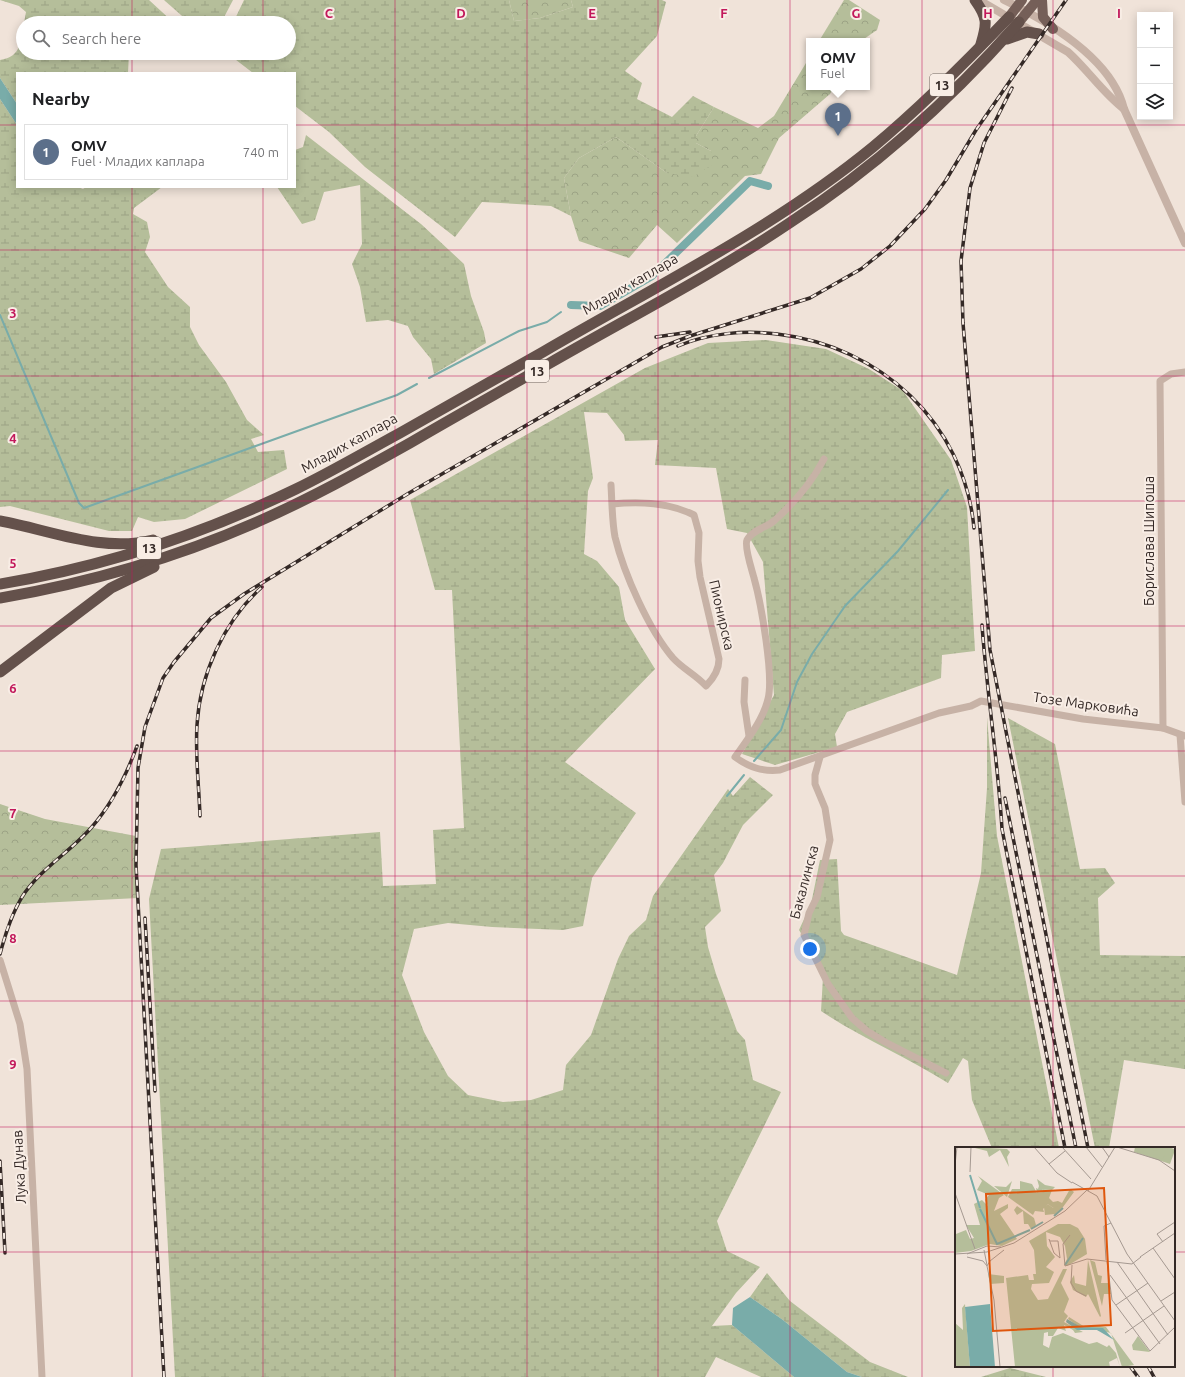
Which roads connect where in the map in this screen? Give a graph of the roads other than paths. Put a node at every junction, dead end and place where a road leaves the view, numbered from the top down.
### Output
1 (975, 0) edge
2 (979, 0) edge
3 (1004, 0) edge
4 (1037, 0) edge
5 (1042, 0) edge
6 (1020, 3) edge
7 (1028, 12) junction
8 (1009, 16) junction
9 (1019, 22) junction
10 (1053, 29) junction
11 (1039, 34) junction
12 (1002, 42) junction
13 (980, 47) junction
14 (1124, 109) junction
15 (1185, 243) edge
16 (1185, 372) edge
17 (824, 459) dead end
18 (610, 485) dead end
19 (612, 504) junction
20 (227, 520) junction
21 (0, 521) edge
22 (207, 543) junction
23 (0, 584) edge
24 (0, 598) edge
25 (11, 663) junction
26 (0, 667) edge
27 (0, 672) edge
28 (745, 680) dead end
29 (1163, 728) junction
30 (1182, 736) edge
31 (750, 737) junction
32 (820, 757) junction
33 (1185, 802) edge
34 (0, 960) edge
35 (946, 1073) dead end
36 (42, 1377) edge

1 - 13 highway
2 - 8 street
3 - 6 street
4 - 7 main road, 13
5 - 10 main road
6 - 7 street
6 - 8 main road, 13
7 - 9 main road, 13
7 - 10 street
8 - 9 street
8 - 13 highway, Младих каплара / 13
9 - 11 street
9 - 12 highway, 13
10 - 14 street
11 - 12 highway
11 - 14 street
12 - 22 highway, Младих каплара / 13
13 - 20 highway, Младих каплара / 13
14 - 15 street
16 - 29 street, Борислава Шипоша
17 - 31 street
18 - 19 street, Пионирска
19 - 19 street, Пионирска
20 - 21 highway
20 - 23 highway, 13
22 - 24 highway, 13
22 - 25 highway
25 - 26 highway
25 - 27 highway
28 - 31 street
29 - 30 street, Тозе Марковића
29 - 32 street, Тозе Марковића
30 - 33 street
31 - 32 street
32 - 35 street, Бакалинска
34 - 36 street, Лука Дунав

